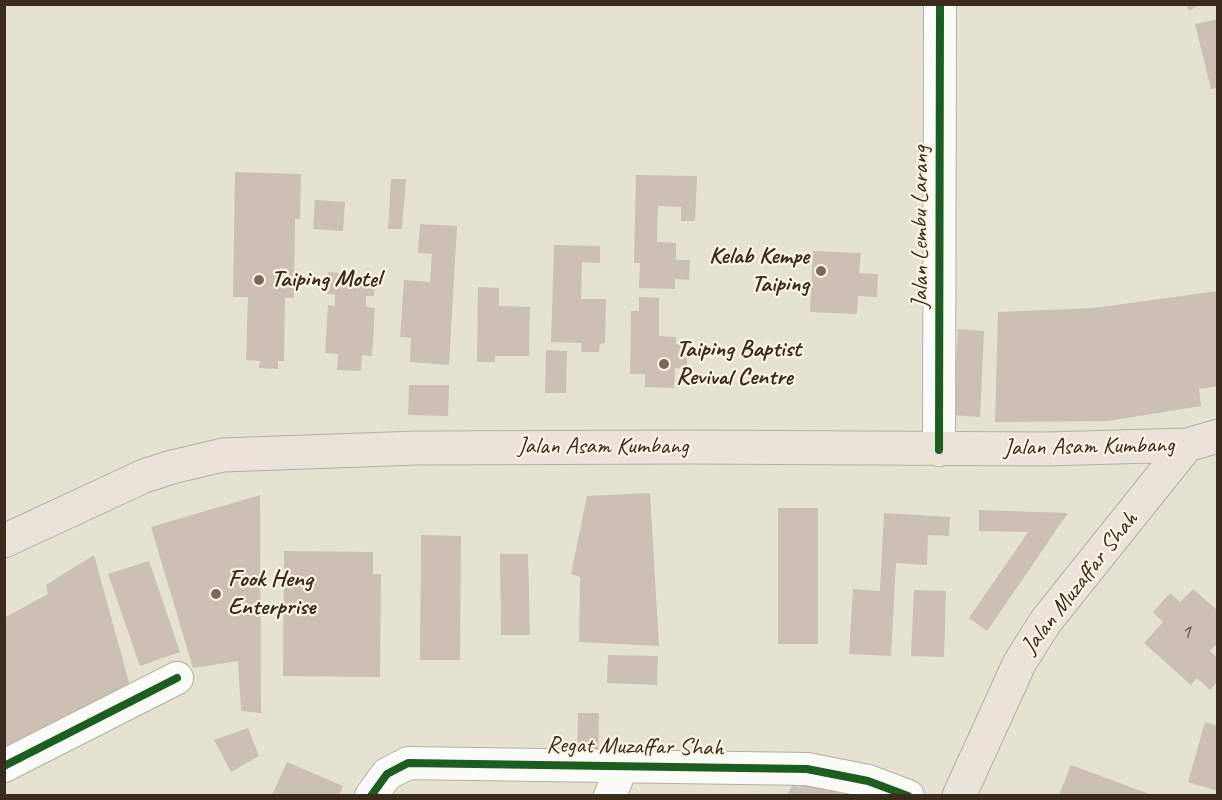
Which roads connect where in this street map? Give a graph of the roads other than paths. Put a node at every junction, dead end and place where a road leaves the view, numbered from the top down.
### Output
1 (940, 4) edge
2 (1202, 441) edge
3 (939, 450) junction
4 (4, 541) edge
5 (177, 678) dead end
6 (4, 766) edge
7 (622, 766) junction
8 (371, 795) edge
9 (610, 795) edge
10 (908, 795) edge
11 (959, 795) edge

1 - 3 street, Jalan Lembu Larang
2 - 3 main road, Jalan Asam Kumbang
2 - 11 main road, Jalan Muzaffar Shah
3 - 4 main road, Jalan Asam Kumbang
5 - 6 street
7 - 8 street, Regat Muzaffar Shah
7 - 9 street
7 - 10 street, Regat Muzaffar Shah

